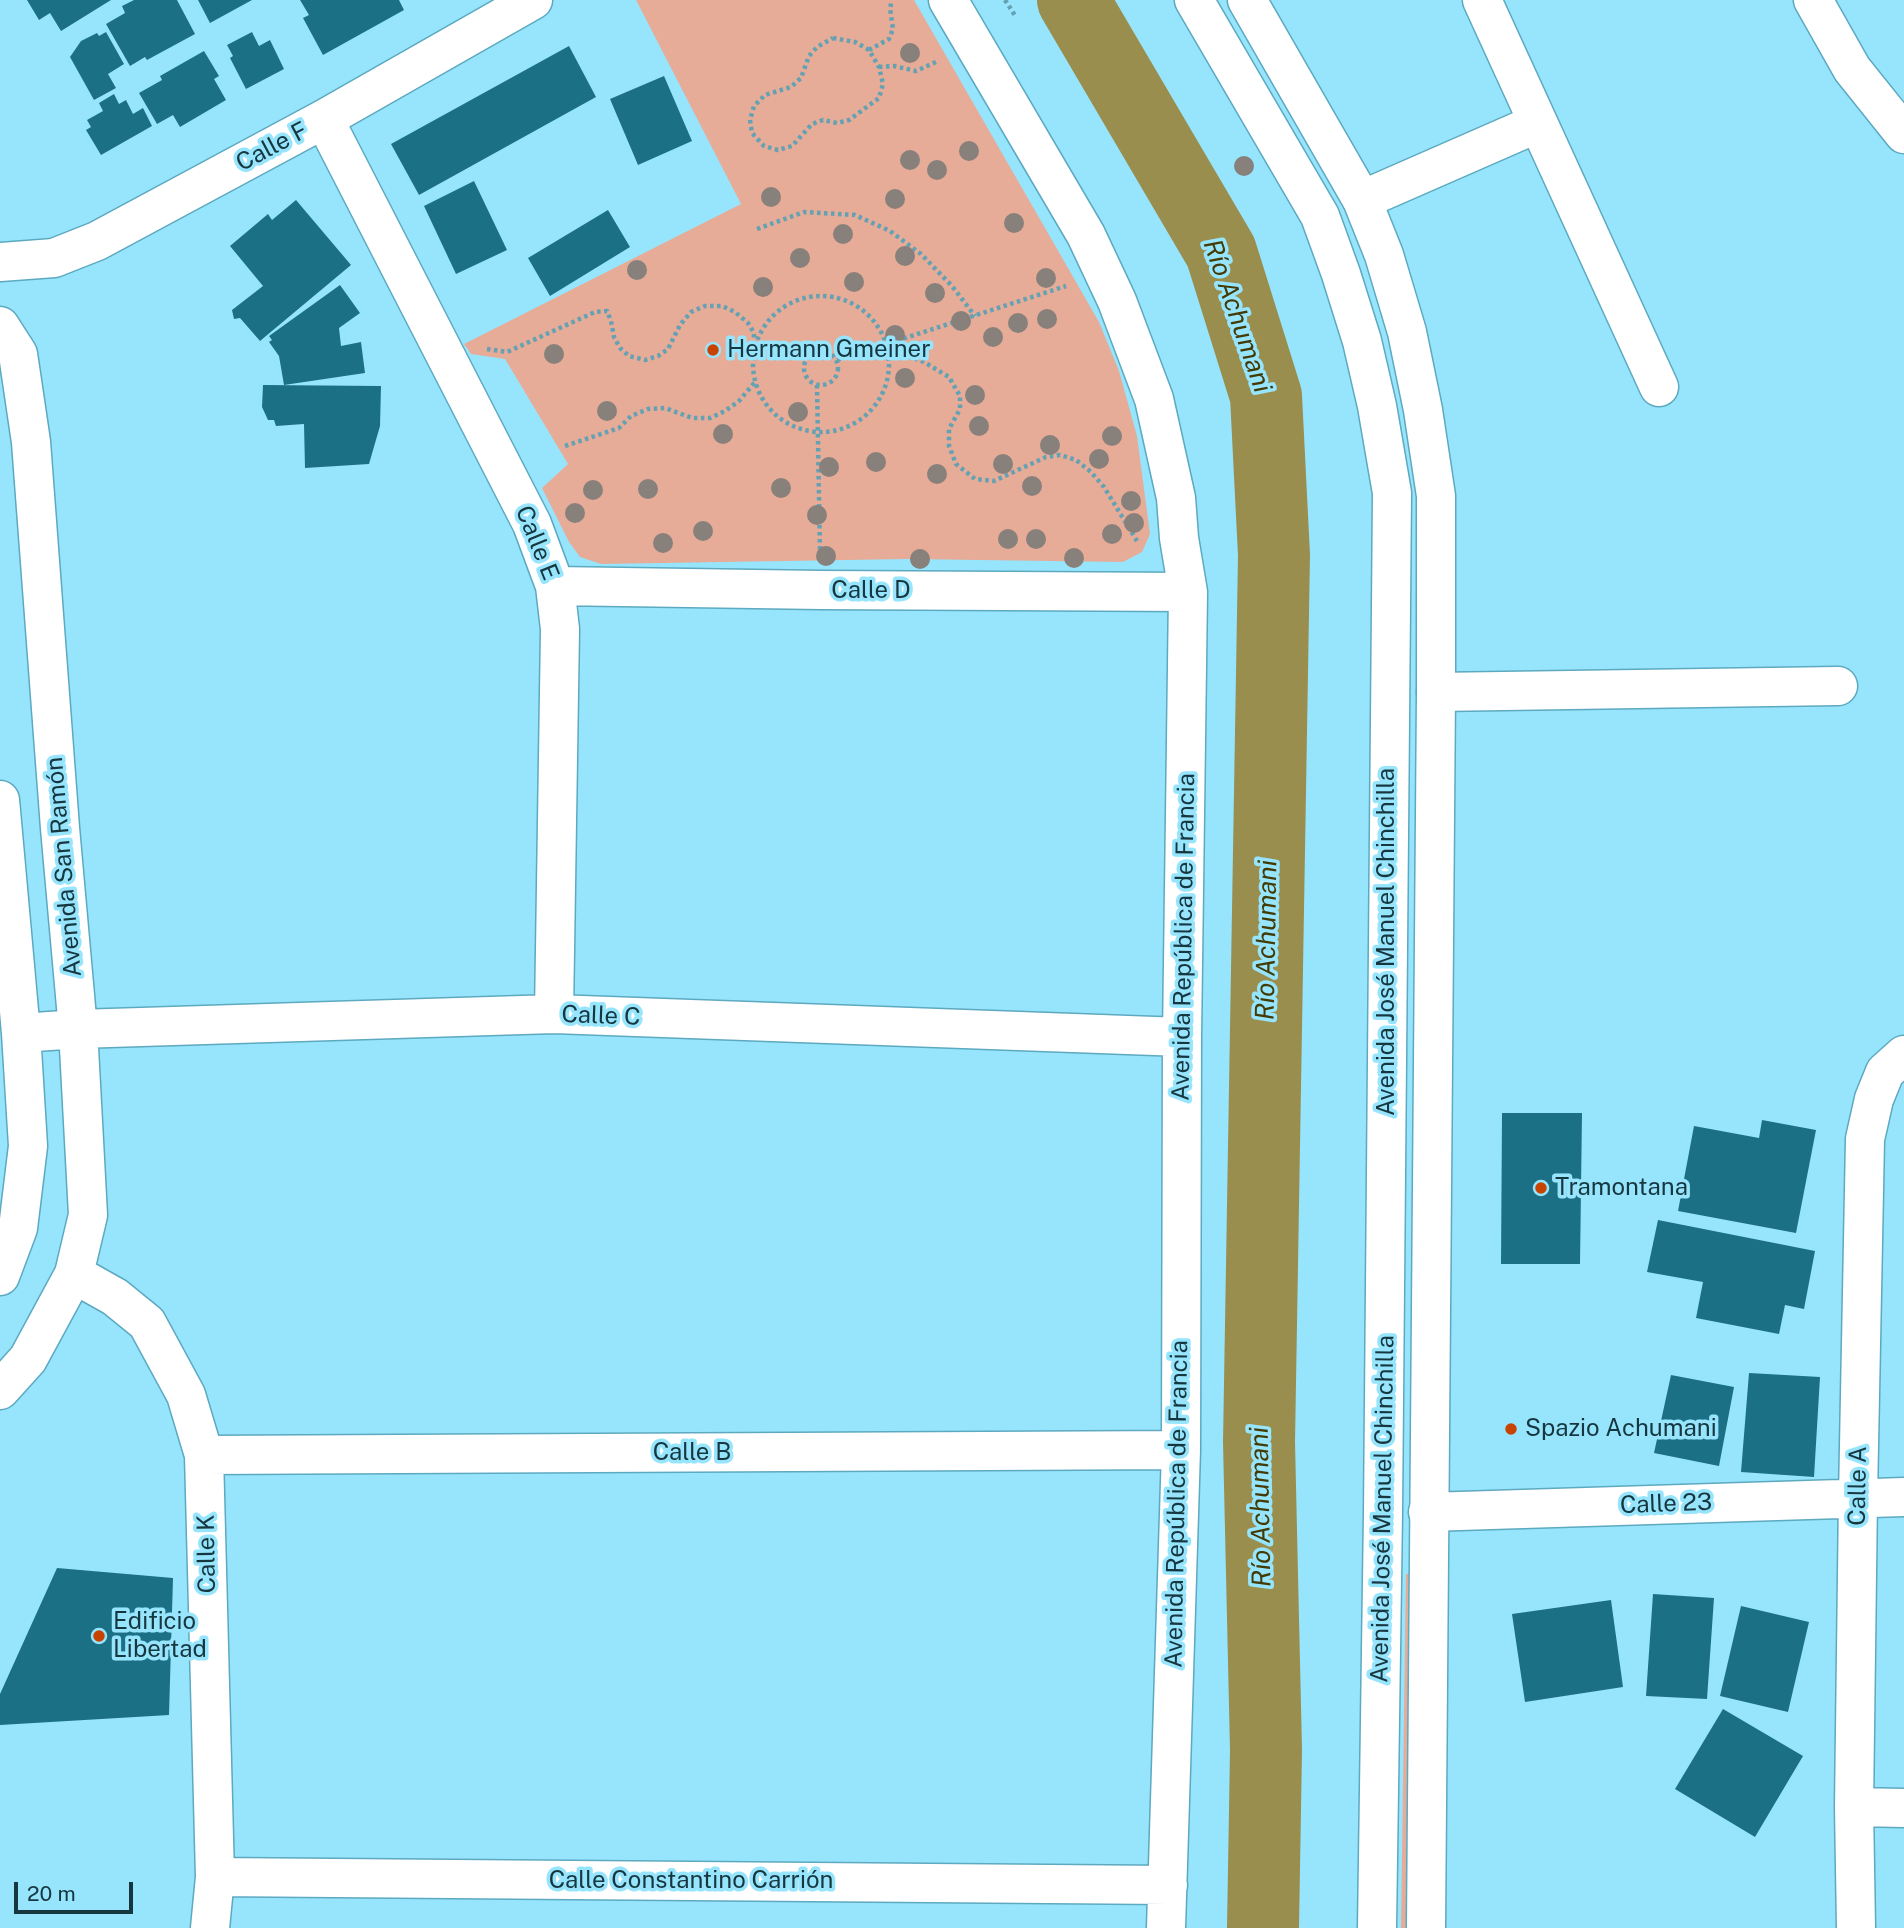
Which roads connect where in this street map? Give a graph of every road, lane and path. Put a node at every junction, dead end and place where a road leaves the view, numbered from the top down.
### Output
1 (533, 0) edge
2 (892, 0) edge
3 (948, 0) edge
4 (1005, 0) edge
5 (1194, 0) edge
6 (1247, 0) edge
7 (1482, 0) edge
8 (1813, 0) edge
9 (1016, 17) dead end
10 (869, 50) junction
11 (940, 60) dead end
12 (879, 67) junction
13 (324, 119) junction
14 (1538, 123) junction
15 (1904, 134) edge
16 (1362, 200) junction
17 (1320, 216) junction
18 (757, 229) dead end
19 (0, 262) edge
20 (1068, 285) dead end
21 (975, 316) junction
22 (0, 326) edge
23 (888, 347) junction
24 (483, 348) dead end
25 (754, 350) junction
26 (837, 360) junction
27 (755, 382) junction
28 (817, 385) junction
29 (1659, 387) dead end
30 (818, 433) junction
31 (565, 446) dead end
32 (1137, 541) dead end
33 (820, 554) dead end
34 (555, 586) junction
35 (1188, 592) junction
36 (1838, 686) dead end
37 (1436, 692) junction
38 (1389, 693) junction
39 (1, 821) edge
40 (60, 828) junction
41 (554, 1014) junction
42 (78, 1029) junction
43 (21, 1033) junction
44 (1182, 1037) junction
45 (1904, 1055) edge
46 (75, 1274) junction
47 (0, 1276) edge
48 (0, 1390) edge
49 (1181, 1450) junction
50 (204, 1455) junction
51 (1858, 1497) junction
52 (1904, 1497) edge
53 (1428, 1512) junction
54 (1383, 1513) junction
55 (1854, 1807) junction
56 (1904, 1808) edge
57 (215, 1877) junction
58 (1168, 1885) junction
59 (210, 1928) edge
60 (1166, 1928) edge
61 (1377, 1928) edge
62 (1426, 1928) edge
63 (1856, 1928) edge

1 - 13 street, Calle F
2 - 10 path
3 - 35 street, Avenida República de Francia
4 - 9 path
5 - 17 street, Avenida José Manuel Chinchilla
6 - 16 street, Avenida José Manuel Chinchilla
7 - 14 street
8 - 15 street
10 - 12 path
10 - 12 path
11 - 12 path
13 - 19 street, Calle F
13 - 34 street, Calle E
14 - 16 street
14 - 29 street
16 - 17 street
16 - 37 street, Avenida José Manuel Chinchilla
17 - 38 street, Avenida José Manuel Chinchilla
18 - 21 path
20 - 21 path
21 - 23 path
22 - 40 street, Avenida San Ramón
23 - 25 path
23 - 26 path
23 - 30 path
23 - 32 path
24 - 25 path
25 - 27 path
26 - 28 path
26 - 28 path
27 - 30 path
27 - 31 path
28 - 30 path
30 - 33 path
34 - 35 street, Calle D
34 - 41 street, Calle E
35 - 44 street, Avenida República de Francia
36 - 37 street
37 - 38 street
37 - 53 street, Avenida José Manuel Chinchilla
38 - 54 street, Avenida José Manuel Chinchilla
39 - 40 street
39 - 43 street
40 - 42 street, Avenida San Ramón
41 - 42 street, Calle C
41 - 44 street, Calle C
42 - 43 street, Calle C
42 - 46 street, Avenida San Ramón
43 - 47 street
44 - 49 street, Avenida República de Francia
45 - 51 street, Calle A
46 - 48 street, Avenida San Ramón
46 - 50 street, Calle K
49 - 50 street, Calle B
49 - 58 street, Avenida República de Francia
50 - 57 street, Calle K
51 - 52 street, Calle 23
51 - 53 street, Calle 23
51 - 55 street, Calle A
53 - 54 street, Calle 23
53 - 62 street, Avenida José Manuel Chinchilla
54 - 61 street, Avenida José Manuel Chinchilla
55 - 56 street
55 - 63 street, Calle A
57 - 58 street, Calle Constantino Carrión
57 - 59 street, Calle K
58 - 60 street, Avenida República de Francia

